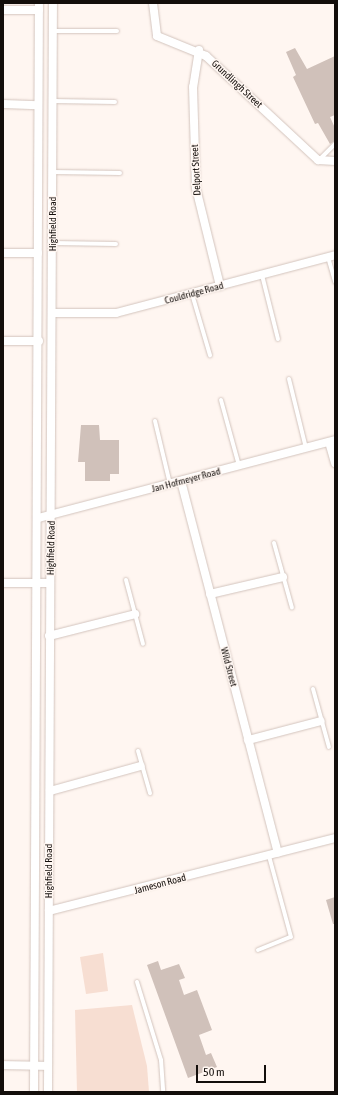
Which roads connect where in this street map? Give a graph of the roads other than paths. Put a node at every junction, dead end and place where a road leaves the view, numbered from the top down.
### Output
1 (53, 3) edge
2 (153, 3) edge
3 (39, 7) edge
4 (3, 10) edge
5 (52, 31) junction
6 (117, 31) dead end
7 (199, 50) junction
8 (52, 102) junction
9 (115, 102) dead end
10 (3, 104) edge
11 (38, 105) junction
12 (335, 144) edge
13 (318, 160) junction
14 (335, 161) edge
15 (53, 172) junction
16 (120, 173) dead end
17 (53, 243) junction
18 (116, 244) dead end
19 (3, 253) edge
20 (38, 253) junction
21 (332, 256) edge
22 (262, 275) junction
23 (335, 282) edge
24 (220, 286) junction
25 (192, 294) junction
26 (52, 313) junction
27 (278, 339) dead end
28 (3, 341) edge
29 (38, 341) junction
30 (210, 355) dead end
31 (288, 379) dead end
32 (221, 400) dead end
33 (155, 421) dead end
34 (332, 441) edge
35 (306, 448) junction
36 (335, 463) edge
37 (239, 466) junction
38 (182, 481) junction
39 (170, 484) junction
40 (52, 515) junction
41 (38, 518) junction
42 (274, 543) dead end
43 (283, 577) junction
44 (126, 580) dead end
45 (3, 583) edge
46 (38, 583) junction
47 (50, 583) junction
48 (210, 594) junction
49 (292, 608) dead end
50 (135, 614) junction
51 (49, 636) junction
52 (143, 644) dead end
53 (313, 689) dead end
54 (321, 720) junction
55 (248, 740) junction
56 (329, 747) dead end
57 (138, 750) dead end
58 (141, 766) junction
59 (50, 791) junction
60 (150, 793) dead end
61 (335, 838) edge
62 (274, 854) junction
63 (49, 911) junction
64 (258, 950) dead end
65 (137, 982) dead end
66 (3, 1065) edge
67 (34, 1066) junction
68 (48, 1066) junction
69 (34, 1092) edge
70 (48, 1092) edge
71 (163, 1092) edge

1 - 5 street, Highfield Road
2 - 7 street, Grundlingh Street
3 - 4 street
3 - 11 street, Highfield Road
5 - 6 lane
5 - 8 street, Highfield Road
7 - 13 street, Grundlingh Street
7 - 24 street, Delport Street
8 - 9 lane
8 - 15 street, Highfield Road
10 - 11 street
11 - 20 street, Highfield Road
12 - 13 lane
13 - 14 street
15 - 16 lane
15 - 17 street, Highfield Road
17 - 18 lane
17 - 26 street, Highfield Road
19 - 20 street
20 - 29 street, Highfield Road
21 - 22 street, Couldridge Road
21 - 23 lane
22 - 24 street, Couldridge Road
22 - 27 lane
24 - 25 street, Couldridge Road
25 - 26 street, Couldridge Road
25 - 30 lane
26 - 40 street, Highfield Road
28 - 29 street
29 - 41 street, Highfield Road
31 - 35 lane
32 - 37 lane
33 - 39 lane
34 - 35 street, Jan Hofmeyer Road
34 - 36 street
35 - 37 street, Jan Hofmeyer Road
37 - 38 street, Jan Hofmeyer Road
38 - 39 street, Jan Hofmeyer Road
38 - 48 street, Wild Street
39 - 40 street, Jan Hofmeyer Road
40 - 41 street, Jan Hofmeyer Road
40 - 47 street, Highfield Road
41 - 46 street, Highfield Road
42 - 43 lane
43 - 48 street
43 - 49 lane
44 - 50 lane
45 - 46 street
46 - 47 street
46 - 67 street, Highfield Road
47 - 51 street, Highfield Road
48 - 55 street, Wild Street
50 - 51 street
50 - 52 lane
51 - 59 street, Highfield Road
53 - 54 lane
54 - 55 street
54 - 56 lane
55 - 62 street, Wild Street
57 - 58 lane
58 - 59 street
58 - 60 lane
59 - 63 street, Highfield Road
61 - 62 street, Jameson Road
62 - 63 street, Jameson Road
62 - 64 lane
63 - 68 street, Highfield Road
65 - 71 lane
66 - 67 street
67 - 68 street
67 - 69 street, Highfield Road
68 - 70 street, Highfield Road

